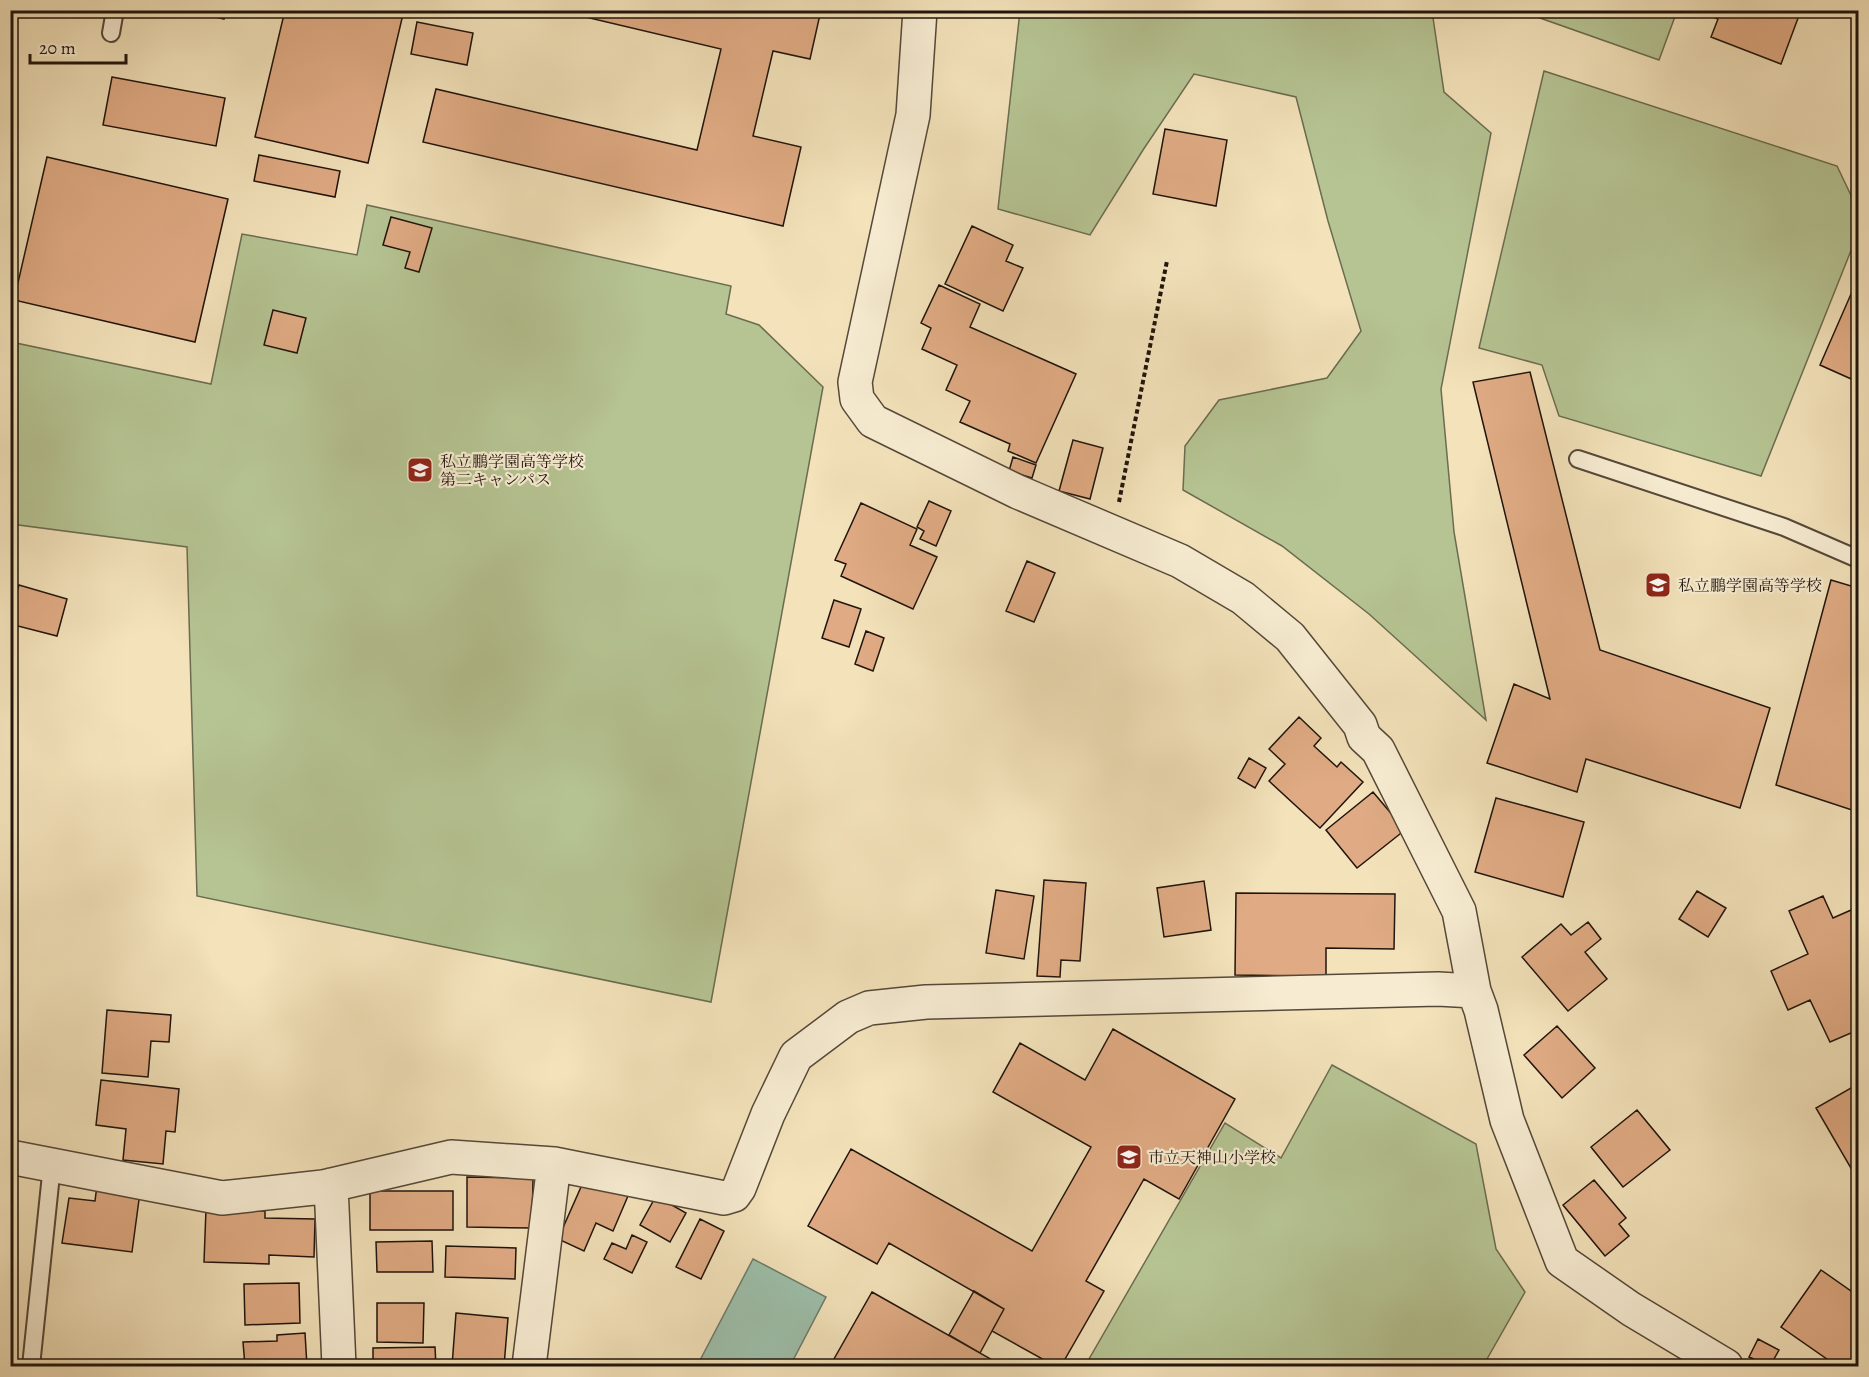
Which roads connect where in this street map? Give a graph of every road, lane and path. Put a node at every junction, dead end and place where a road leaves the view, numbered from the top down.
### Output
1 (115, 10) edge
2 (920, 10) edge
3 (111, 33) dead end
4 (1167, 261) dead end
5 (1578, 459) dead end
6 (1113, 532) junction
7 (1858, 558) edge
8 (1474, 990) junction
9 (10, 1157) edge
10 (554, 1164) junction
11 (52, 1165) junction
12 (331, 1185) junction
13 (31, 1366) edge
14 (339, 1366) edge
15 (530, 1366) edge
16 (1726, 1366) edge

1 - 3 lane
2 - 6 street
4 - 6 path
5 - 7 lane
6 - 8 street
8 - 10 street
8 - 16 street
9 - 11 street
10 - 12 street
10 - 15 street
11 - 12 street
11 - 13 lane
12 - 14 street

